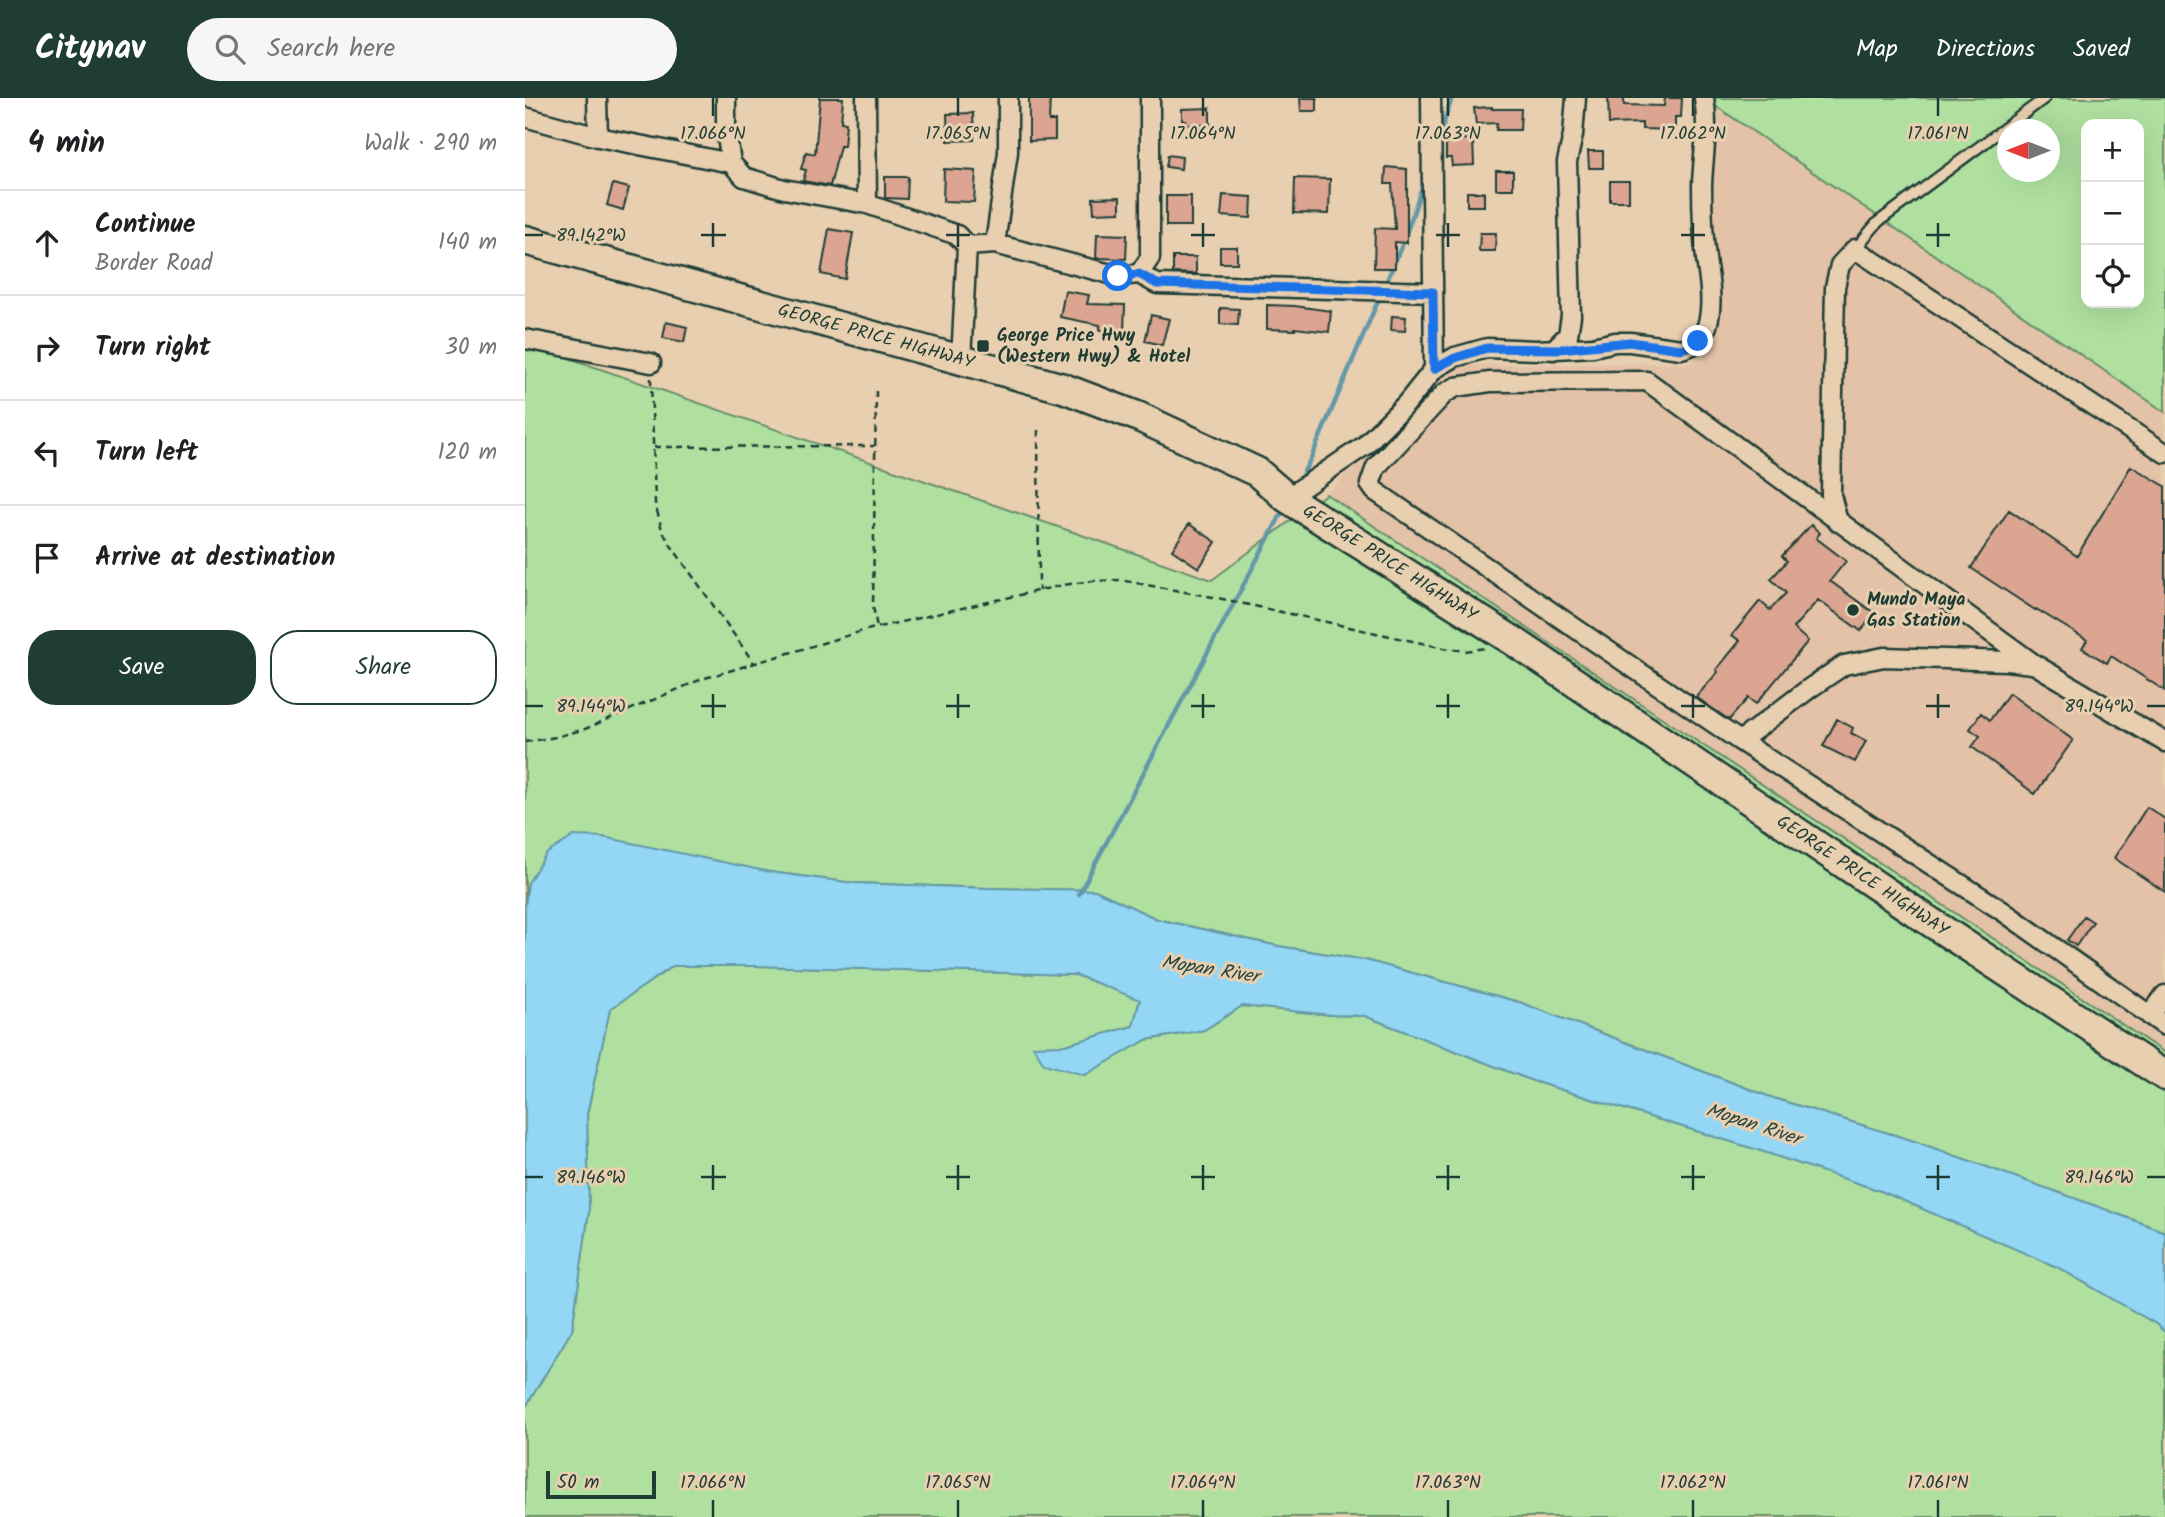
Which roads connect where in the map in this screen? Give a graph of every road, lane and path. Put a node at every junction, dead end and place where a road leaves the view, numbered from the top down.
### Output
1 (597, 98) edge
2 (726, 98) edge
3 (866, 98) edge
4 (1008, 98) edge
5 (1150, 98) edge
6 (1431, 98) edge
7 (1576, 98) edge
8 (1704, 98) edge
9 (2045, 98) edge
10 (525, 117) edge
11 (598, 137) junction
12 (731, 163) junction
13 (867, 204) junction
14 (525, 240) edge
15 (995, 244) junction
16 (967, 246) junction
17 (1855, 249) junction
18 (1139, 274) junction
19 (1433, 292) junction
20 (525, 338) edge
21 (1553, 350) junction
22 (961, 360) junction
23 (651, 363) joint
24 (1434, 369) junction
25 (876, 391) dead end
26 (1038, 430) dead end
27 (875, 446) junction
28 (653, 447) junction
29 (2165, 453) edge
30 (1287, 498) junction
31 (1839, 522) junction
32 (1039, 591) junction
33 (877, 628) junction
34 (1515, 642) junction
35 (754, 663) junction
36 (2034, 664) junction
37 (1740, 741) junction
38 (525, 742) edge
39 (2165, 742) edge
40 (2165, 995) edge
41 (2158, 1021) edge
42 (2165, 1076) edge

1 - 11 street
2 - 12 street
3 - 13 street
4 - 15 street
5 - 18 street
6 - 19 street
7 - 21 street
8 - 21 street
9 - 17 lane
10 - 11 street
11 - 12 street
12 - 13 street
13 - 16 street
14 - 22 highway, GEORGE PRICE HIGHWAY
15 - 16 street
15 - 18 street
16 - 22 street
17 - 29 street
17 - 31 street
18 - 19 street
19 - 24 street
20 - 23 street
21 - 24 street
22 - 30 highway, GEORGE PRICE HIGHWAY
23 - 28 path
24 - 30 street
25 - 27 path
26 - 32 path
27 - 28 path
27 - 33 path
28 - 35 path
30 - 34 highway, GEORGE PRICE HIGHWAY
31 - 36 street
31 - 37 street
32 - 33 path
32 - 34 path
33 - 35 path
34 - 42 highway, GEORGE PRICE HIGHWAY
35 - 38 path
36 - 37 street
36 - 39 street
37 - 41 street
40 - 41 street

